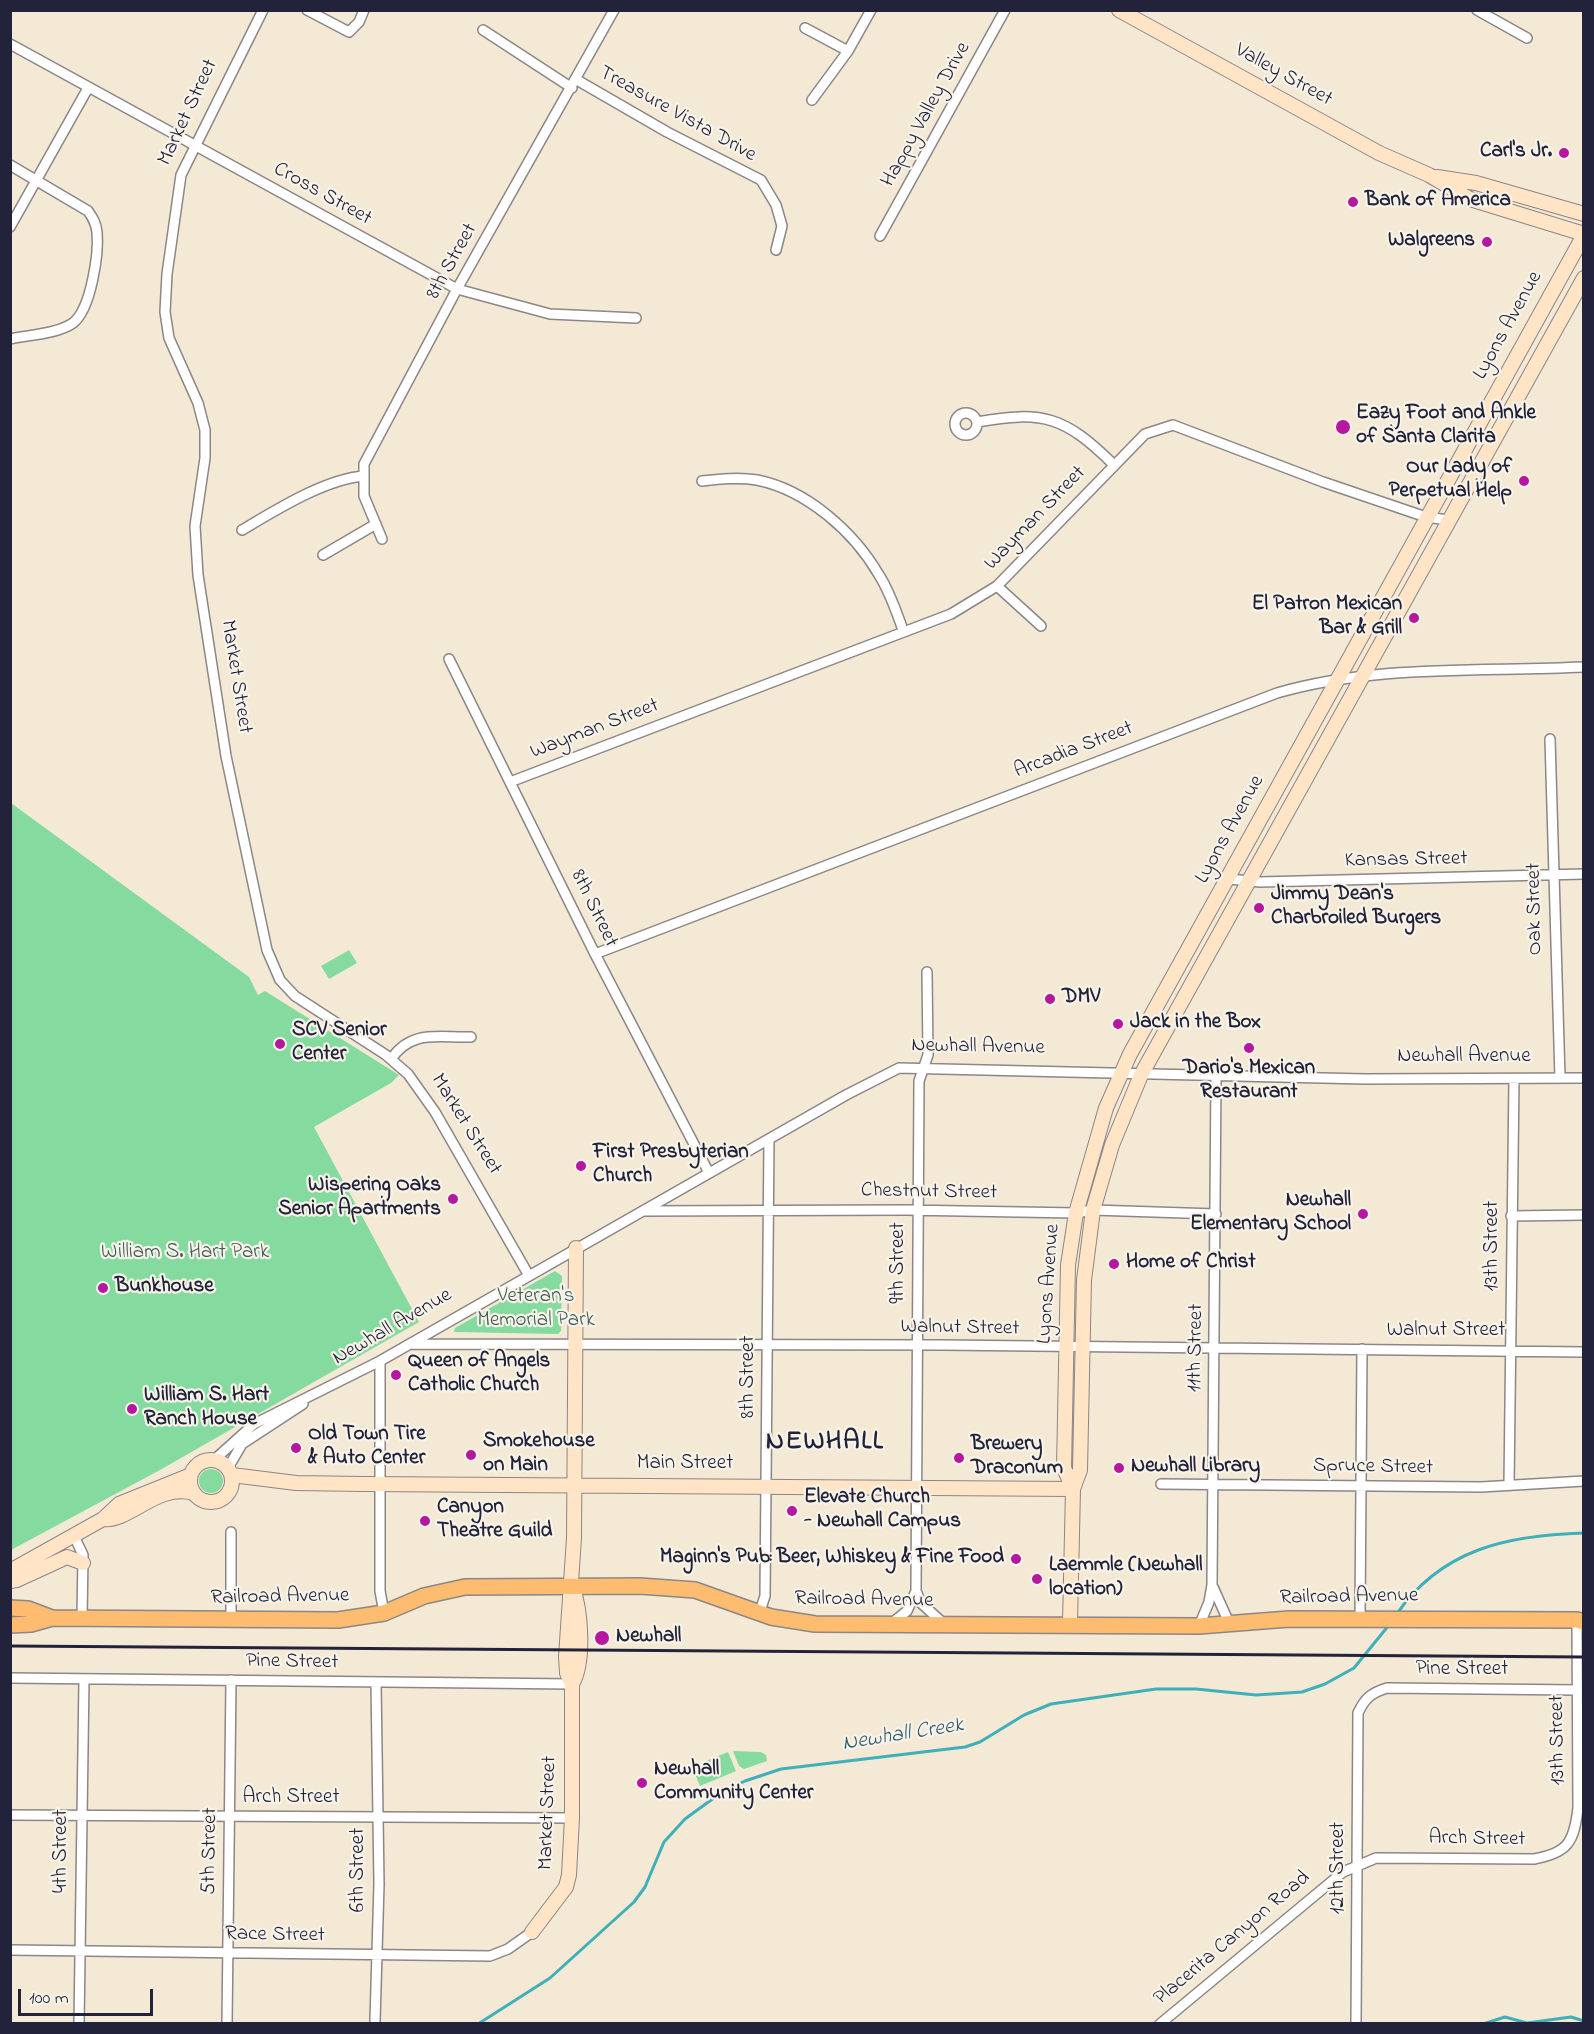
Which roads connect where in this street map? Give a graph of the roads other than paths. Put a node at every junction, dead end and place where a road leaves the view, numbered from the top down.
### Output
1 (262, 10) edge
2 (307, 10) edge
3 (364, 10) edge
4 (614, 10) edge
5 (872, 10) edge
6 (1005, 10) edge
7 (1119, 10) edge
8 (1477, 10) edge
9 (806, 28) dead end
10 (483, 30) dead end
11 (1527, 38) dead end
12 (10, 44) edge
13 (848, 51) junction
14 (574, 84) junction
15 (88, 88) junction
16 (812, 100) dead end
17 (195, 145) junction
18 (10, 165) edge
19 (1430, 175) junction
20 (37, 179) junction
21 (1584, 214) edge
22 (10, 227) edge
23 (1584, 234) edge
24 (880, 236) dead end
25 (776, 250) dead end
26 (1584, 278) edge
27 (457, 289) junction
28 (636, 318) dead end
29 (10, 339) edge
30 (977, 422) dead end
31 (1113, 464) junction
32 (364, 476) junction
33 (702, 481) dead end
34 (1426, 517) junction
35 (1448, 520) junction
36 (376, 524) junction
37 (242, 530) dead end
38 (382, 539) dead end
39 (323, 555) dead end
40 (997, 586) junction
41 (1041, 626) dead end
42 (903, 630) junction
43 (449, 659) dead end
44 (1584, 668) edge
45 (1365, 674) junction
46 (1338, 678) junction
47 (1550, 739) dead end
48 (510, 782) junction
49 (1584, 874) edge
50 (1554, 875) junction
51 (1229, 879) junction
52 (1249, 881) junction
53 (595, 954) junction
54 (927, 972) dead end
55 (471, 1037) dead end
56 (391, 1059) junction
57 (924, 1068) junction
58 (1122, 1073) junction
59 (1141, 1075) junction
60 (1216, 1076) junction
61 (1560, 1078) junction
62 (1584, 1078) edge
63 (1514, 1079) junction
64 (769, 1139) junction
65 (709, 1173) junction
66 (770, 1210) junction
67 (1093, 1210) junction
68 (642, 1211) junction
69 (918, 1211) junction
70 (1076, 1213) junction
71 (1216, 1214) junction
72 (1584, 1215) edge
73 (1511, 1216) junction
74 (576, 1248) junction
75 (528, 1274) junction
76 (575, 1343) junction
77 (408, 1344) junction
78 (918, 1346) junction
79 (768, 1347) junction
80 (1066, 1348) junction
81 (1082, 1348) junction
82 (1215, 1349) junction
83 (1362, 1349) junction
84 (1511, 1350) junction
85 (1584, 1352) edge
86 (380, 1361) junction
87 (314, 1395) junction
88 (214, 1460) junction
89 (230, 1472) junction
90 (191, 1475) junction
91 (1584, 1481) edge
92 (296, 1483) junction
93 (379, 1484) junction
94 (1161, 1484) dead end
95 (1212, 1484) junction
96 (574, 1485) junction
97 (1509, 1485) junction
98 (768, 1486) junction
99 (1361, 1486) junction
100 (916, 1487) junction
101 (1073, 1489) junction
102 (194, 1493) junction
103 (228, 1493) junction
104 (104, 1520) junction
105 (231, 1532) dead end
106 (74, 1536) junction
107 (82, 1563) junction
108 (10, 1571) edge
109 (10, 1581) edge
110 (1212, 1585) junction
111 (572, 1586) junction
112 (916, 1591) junction
113 (10, 1608) edge
114 (384, 1613) junction
115 (759, 1614) junction
116 (1368, 1617) junction
117 (52, 1618) junction
118 (82, 1619) junction
119 (1581, 1619) edge
120 (231, 1620) junction
121 (892, 1623) junction
122 (943, 1623) junction
123 (1070, 1623) junction
124 (10, 1625) edge
125 (1230, 1625) junction
126 (1199, 1626) junction
127 (10, 1678) edge
128 (84, 1679) junction
129 (231, 1680) junction
130 (376, 1683) junction
131 (572, 1684) junction
132 (1576, 1690) junction
133 (1358, 1713) joint
134 (10, 1815) edge
135 (81, 1816) junction
136 (230, 1817) junction
137 (378, 1818) junction
138 (572, 1818) junction
139 (1576, 1823) joint
140 (1359, 1863) junction
141 (532, 1932) joint
142 (10, 1950) edge
143 (81, 1950) junction
144 (228, 1954) junction
145 (376, 1955) junction
146 (375, 2021) dead end
147 (79, 2024) edge
148 (227, 2024) edge
149 (1160, 2024) edge
150 (1356, 2024) edge

1 - 17 street, Market Street
2 - 3 street
4 - 14 street, 8th Street
5 - 13 street
6 - 24 street, Happy Valley Drive
7 - 19 main road, Valley Street
8 - 11 street
9 - 13 street
10 - 14 street, Treasure Vista Drive
12 - 15 street, Cross Street
13 - 16 street
14 - 25 street, Treasure Vista Drive
14 - 27 street, 8th Street
15 - 17 street, Cross Street
15 - 20 street
17 - 27 street, Cross Street
17 - 56 street, Market Street
18 - 20 street
19 - 21 main road, Valley Street
19 - 23 main road, Valley Street
20 - 22 street
20 - 29 street
23 - 34 main road, Lyons Avenue
26 - 35 main road, Lyons Avenue
27 - 28 street, Cross Street
27 - 32 street, 8th Street
30 - 31 street
31 - 34 street, Wayman Street
31 - 40 street, Wayman Street
32 - 36 street, 8th Street
32 - 37 street
33 - 42 street
34 - 35 street, Wayman Street
34 - 46 main road, Lyons Avenue
35 - 45 main road, Lyons Avenue
36 - 38 street, 8th Street
36 - 39 street
40 - 41 street
40 - 42 street, Wayman Street
42 - 48 street, Wayman Street
43 - 48 street, 8th Street
44 - 45 street, Arcadia Street
45 - 46 street, Arcadia Street
45 - 52 main road, Lyons Avenue
46 - 51 main road, Lyons Avenue
46 - 53 street, Arcadia Street
47 - 50 street, Oak Street
48 - 53 street, 8th Street
49 - 50 street, Kansas Street
50 - 52 street, Kansas Street
50 - 61 street, Oak Street
51 - 52 street, Kansas Street
51 - 58 main road, Lyons Avenue
52 - 59 main road, Lyons Avenue
53 - 65 street, 8th Street
54 - 57 street, 9th Street
55 - 56 street
56 - 75 street, Market Street
57 - 58 street, Newhall Avenue
57 - 64 street, Newhall Avenue
57 - 69 street, 9th Street
58 - 59 street, Newhall Avenue
58 - 70 main road, Lyons Avenue
59 - 60 street, Newhall Avenue
59 - 67 main road, Lyons Avenue
60 - 63 street, Newhall Avenue
60 - 71 street, 11th Street
61 - 62 street, Newhall Avenue
61 - 63 street, Newhall Avenue
63 - 73 street, 13th Street
64 - 65 street, Newhall Avenue
64 - 66 street, 8th Street
65 - 68 street, Newhall Avenue
66 - 68 street, Chestnut Street
66 - 69 street, Chestnut Street
66 - 79 street, 8th Street
67 - 70 street, Chestnut Street
67 - 71 street, Chestnut Street
67 - 81 main road, Lyons Avenue
68 - 74 street, Newhall Avenue
69 - 70 street, Chestnut Street
69 - 78 street, 9th Street
70 - 80 main road, Lyons Avenue
71 - 82 street, 11th Street
72 - 73 street
73 - 84 street, 13th Street
74 - 75 street, Newhall Avenue
74 - 76 main road, Market Street
75 - 77 street, Newhall Avenue
76 - 77 street, Walnut Street
76 - 79 street, Walnut Street
76 - 96 main road, Market Street
77 - 86 street, Newhall Avenue
78 - 79 street, Walnut Street
78 - 80 street, Walnut Street
78 - 100 street, 9th Street
79 - 98 street, 8th Street
80 - 81 street, Walnut Street
80 - 101 main road, Lyons Avenue
81 - 82 street, Walnut Street
81 - 101 main road, Lyons Avenue
82 - 83 street, Walnut Street
82 - 95 street, 11th Street
83 - 84 street, Walnut Street
83 - 99 street
84 - 85 street, Walnut Street
84 - 97 street, 13th Street
86 - 87 street, Newhall Avenue
86 - 93 street
87 - 88 street, Newhall Avenue
87 - 89 street, Newhall Avenue
88 - 89 main road
88 - 90 main road
89 - 92 main road, Main Street
89 - 103 main road
90 - 102 main road
90 - 104 main road
91 - 97 street, Spruce Street
92 - 93 main road, Main Street
92 - 103 main road, Main Street
93 - 96 main road, Main Street
93 - 114 street
94 - 95 street, Spruce Street
95 - 99 street, Spruce Street
95 - 110 street, 11th Street
96 - 98 main road, Main Street
96 - 111 main road, Market Street
97 - 99 street, Spruce Street
98 - 100 main road, Main Street
98 - 115 street, 8th Street
99 - 116 street
100 - 101 main road, Main Street
100 - 112 street, 9th Street
101 - 123 main road, Lyons Avenue
102 - 103 main road
102 - 104 main road
104 - 106 main road
105 - 120 street
106 - 107 street
106 - 108 main road
107 - 109 main road
107 - 118 street
110 - 125 street, 11th Street
110 - 126 street, 11th Street
111 - 114 main road, Railroad Avenue
111 - 115 main road, Railroad Avenue
111 - 131 main road, Market Street
112 - 121 street
112 - 122 street
113 - 117 main road, Railroad Avenue
114 - 120 main road, Railroad Avenue
115 - 121 main road, Railroad Avenue
116 - 119 main road, Railroad Avenue
116 - 125 main road, Railroad Avenue
117 - 118 main road, Railroad Avenue
117 - 124 main road, Railroad Avenue
118 - 120 main road, Railroad Avenue
119 - 132 street, 13th Street
121 - 122 main road, Railroad Avenue
122 - 123 main road, Railroad Avenue
123 - 126 main road, Railroad Avenue
125 - 126 main road, Railroad Avenue
127 - 128 street, Pine Street
128 - 129 street, Pine Street
128 - 135 street, 4th Street
129 - 130 street, Pine Street
129 - 136 street, 5th Street
130 - 131 street, Pine Street
130 - 137 street, 6th Street
131 - 138 main road, Market Street
132 - 133 street, Pine Street
132 - 139 street, 13th Street
133 - 140 street, 12th Street
134 - 135 street, Arch Street
135 - 136 street, Arch Street
135 - 143 street, 4th Street
136 - 137 street, Arch Street
136 - 144 street, 5th Street
137 - 138 street, Arch Street
137 - 145 street, 6th Street
138 - 141 main road, Market Street
139 - 140 street, Arch Street
140 - 149 street, Placerita Canyon Road
140 - 150 street, 12th Street
141 - 145 street, Race Street
142 - 143 street, Race Street
143 - 144 street, Race Street
143 - 147 street, 4th Street
144 - 145 street, Race Street
144 - 148 street, 5th Street
145 - 146 street, 6th Street

